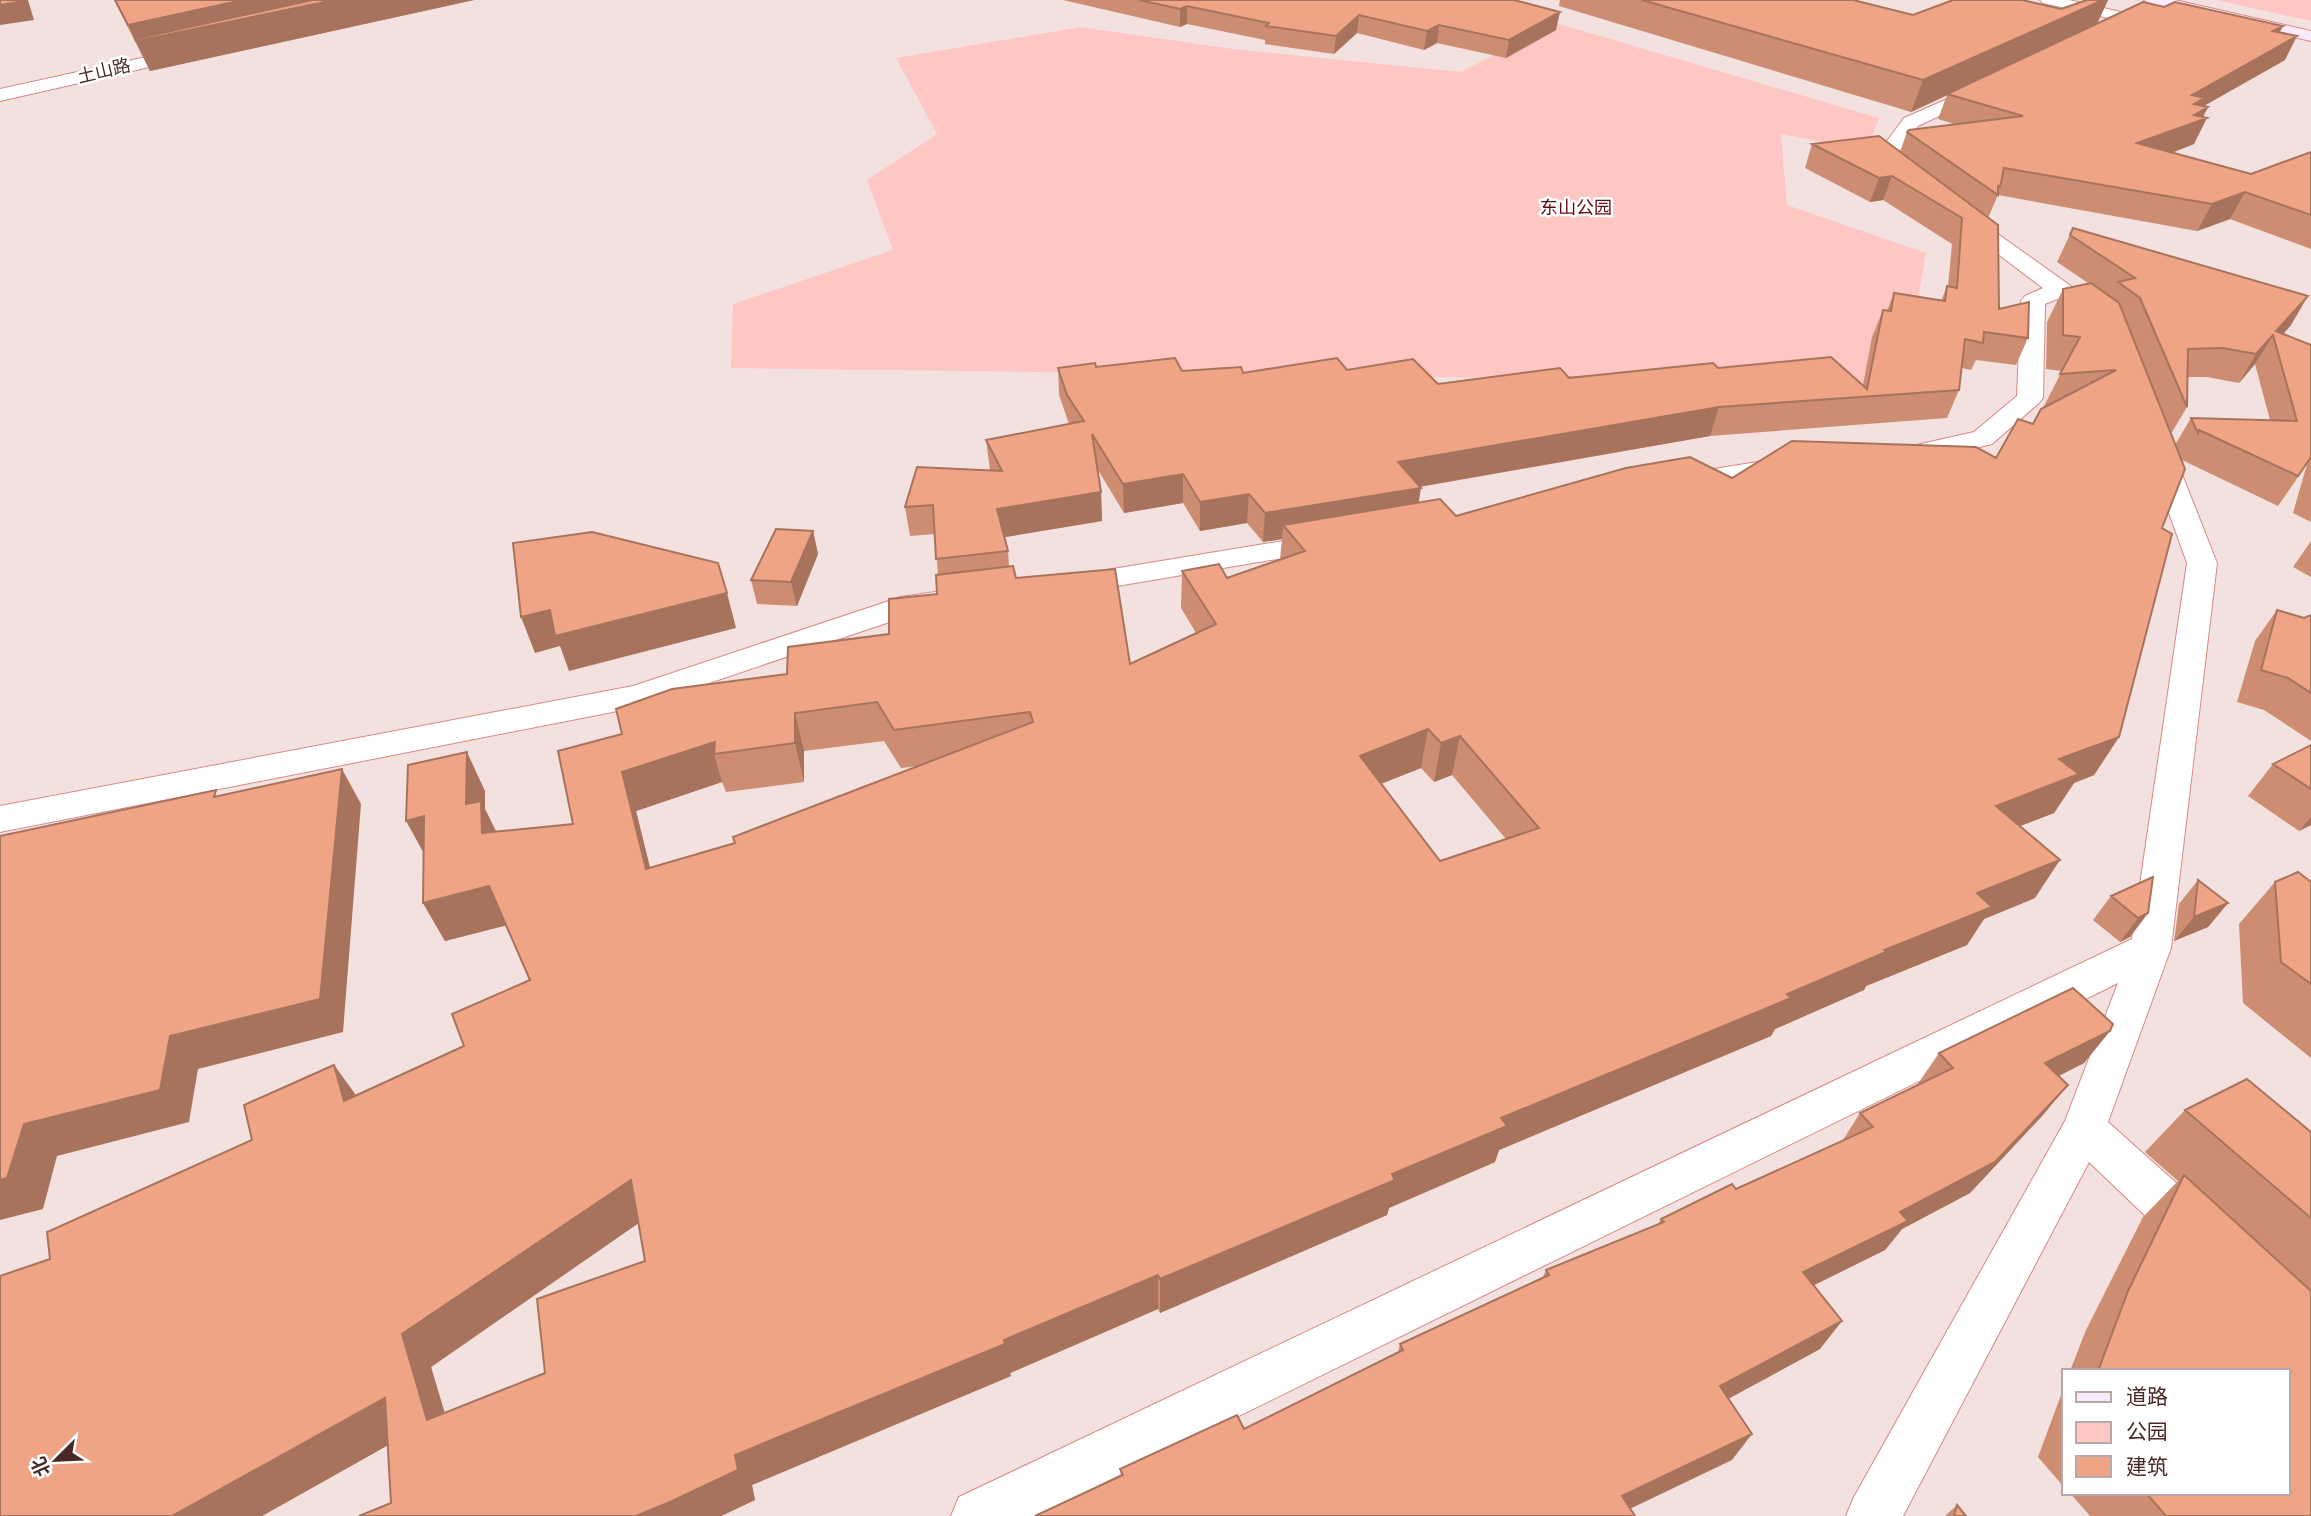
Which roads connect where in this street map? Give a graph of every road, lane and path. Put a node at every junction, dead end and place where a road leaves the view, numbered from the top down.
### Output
1 (2048, 0) edge
2 (2152, 0) edge
3 (2197, 0) edge
4 (2311, 25) edge
5 (2311, 36) edge
6 (220, 45) dead end
7 (2071, 48) edge
8 (2009, 76) edge
9 (0, 95) edge
10 (2060, 289) junction
11 (2120, 345) edge
12 (2149, 422) edge
13 (1869, 459) edge
14 (1814, 463) edge
15 (1648, 488) edge
16 (1360, 537) edge
17 (1045, 588) edge
18 (966, 598) edge
19 (0, 819) edge
20 (2151, 948) junction
21 (2084, 1128) junction
22 (2222, 1256) edge
23 (978, 1516) edge
24 (1873, 1516) edge

1 - 7 street
2 - 5 main road
3 - 4 main road
6 - 9 street, 土山路
8 - 10 street
10 - 11 street
10 - 13 street
12 - 20 street
14 - 15 street
16 - 17 street
18 - 19 street
20 - 21 street
20 - 23 street
21 - 22 street
21 - 24 street

